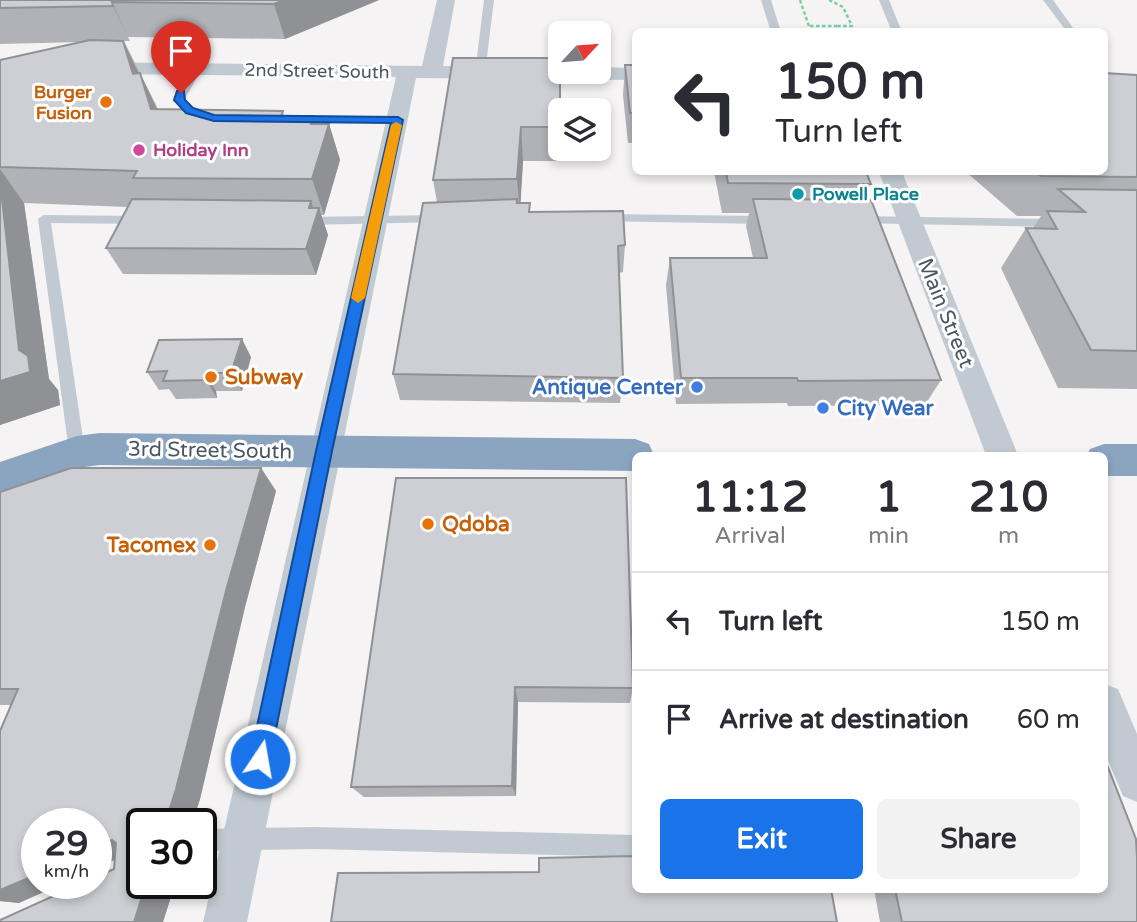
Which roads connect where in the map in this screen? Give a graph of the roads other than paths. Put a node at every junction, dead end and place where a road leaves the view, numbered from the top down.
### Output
1 (446, 0) edge
2 (489, 0) edge
3 (766, 0) edge
4 (884, 0) edge
5 (1048, 0) edge
6 (775, 28) edge
7 (895, 28) edge
8 (1069, 28) edge
9 (76, 68) edge
10 (197, 68) junction
11 (419, 73) junction
12 (480, 73) junction
13 (632, 74) edge
14 (221, 119) edge
15 (280, 119) edge
16 (398, 120) junction
17 (891, 175) edge
18 (586, 218) edge
19 (461, 219) edge
20 (153, 220) edge
21 (777, 220) edge
22 (845, 220) edge
23 (289, 221) edge
24 (910, 221) junction
25 (375, 222) junction
26 (1070, 223) edge
27 (324, 451) junction
28 (77, 452) junction
29 (1001, 452) edge
30 (632, 455) edge
31 (1108, 460) edge
32 (1137, 460) edge
33 (0, 478) edge
34 (1108, 713) edge
35 (1137, 782) edge
36 (244, 838) junction
37 (217, 839) edge
38 (632, 846) edge
39 (225, 922) edge

1 - 11 street
2 - 12 lane
3 - 6 lane
4 - 7 lane
5 - 8 lane
9 - 10 street, 2nd Street South
10 - 11 street, 2nd Street South
10 - 14 lane
11 - 12 street, 2nd Street South
11 - 16 street
12 - 13 street, 2nd Street South
15 - 16 lane
16 - 25 street
17 - 24 street, Main Street
18 - 21 lane
19 - 25 lane
20 - 28 lane
22 - 24 lane
23 - 25 lane
24 - 26 lane
24 - 29 street, Main Street
25 - 27 street
27 - 28 highway, 3rd Street South
27 - 30 highway, 3rd Street South
27 - 36 street
28 - 33 highway, 3rd Street South
31 - 32 highway
34 - 35 street
36 - 37 lane
36 - 38 lane
36 - 39 street

